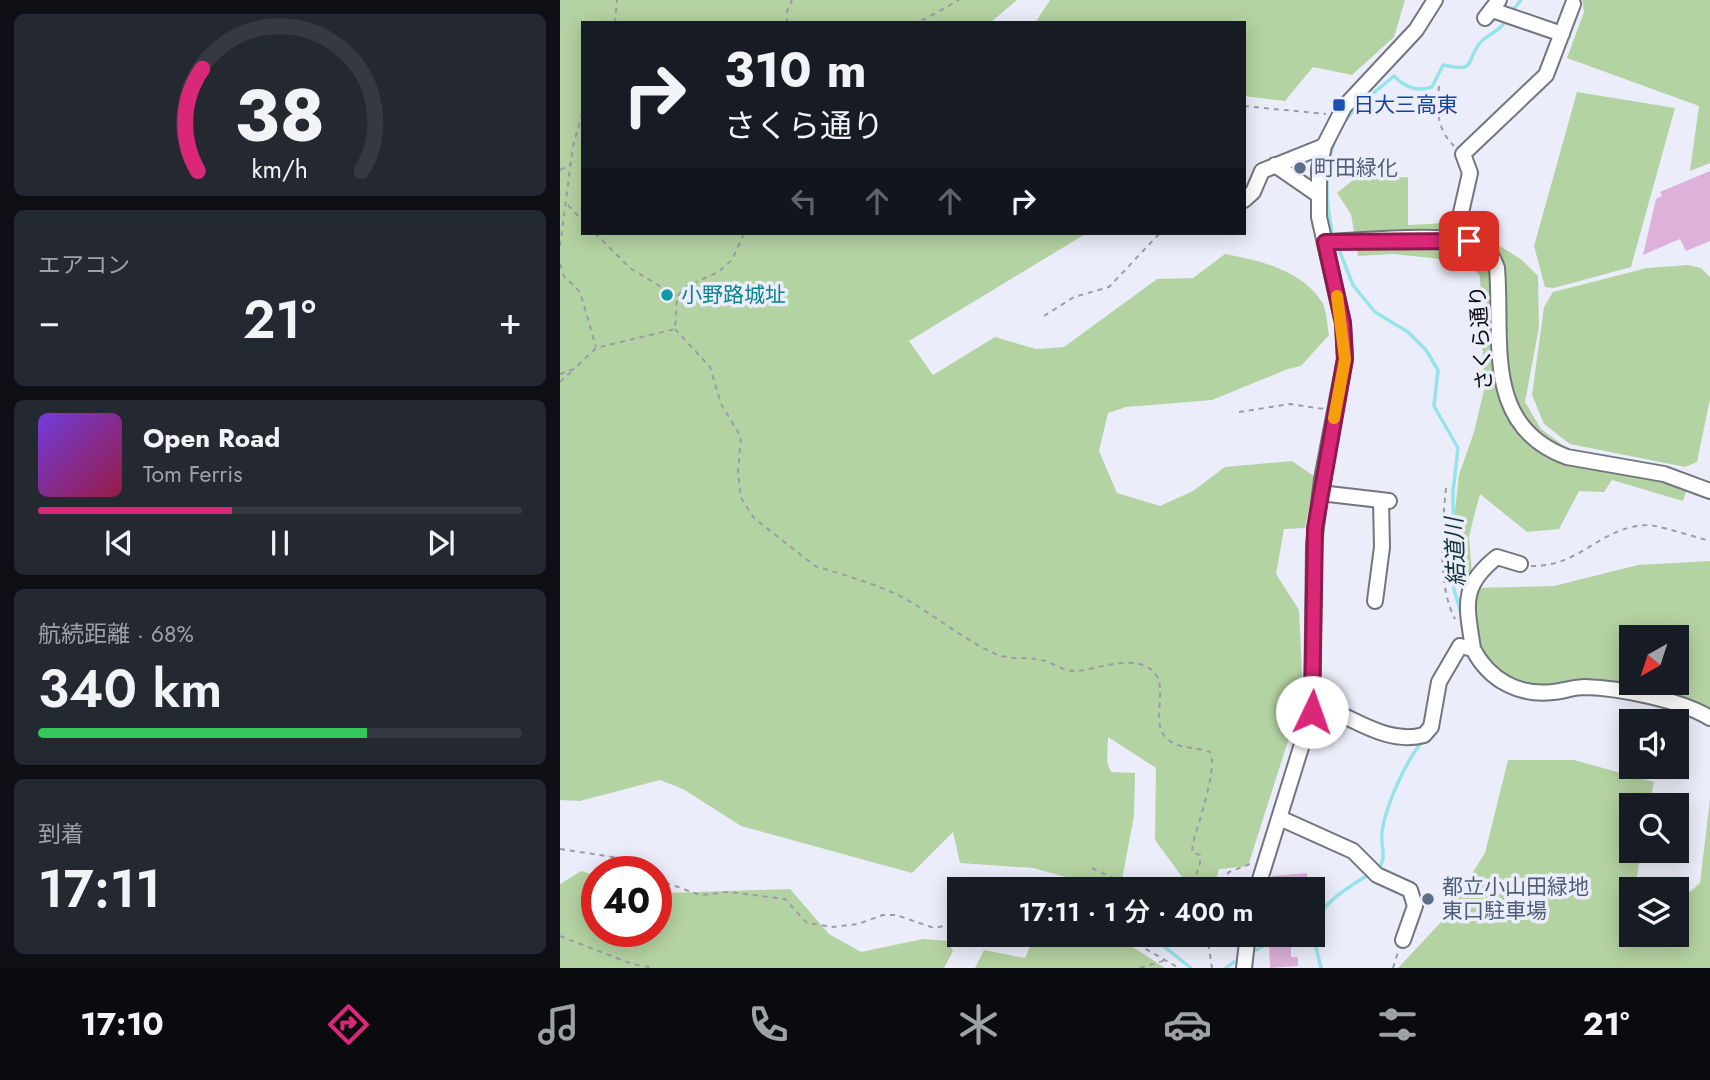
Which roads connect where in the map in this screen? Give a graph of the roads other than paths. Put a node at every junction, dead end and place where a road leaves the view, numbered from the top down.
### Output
1 (1436, 0) edge
2 (1573, 4) dead end
3 (1492, 9) edge
4 (1562, 34) junction
5 (1324, 146) junction
6 (1275, 165) junction
7 (1317, 194) junction
8 (1246, 198) edge
9 (1455, 239) junction
10 (1325, 242) junction
11 (1710, 491) edge
12 (1320, 493) junction
13 (1520, 564) road end
14 (1375, 601) dead end
15 (1468, 648) junction
16 (1320, 706) junction
17 (1710, 718) edge
18 (1282, 818) junction
19 (1261, 877) edge
20 (1403, 940) road end
21 (1246, 947) edge
22 (1244, 968) edge

1 - 5 street
2 - 4 street
3 - 4 street
4 - 9 street
5 - 6 street
5 - 7 street
6 - 7 street
6 - 8 street
7 - 10 street
9 - 10 street, さくら通り
9 - 11 street, さくら通り
10 - 12 street
12 - 14 street
12 - 16 street
13 - 15 street
15 - 16 street
15 - 17 street
16 - 18 street
18 - 19 street
18 - 20 street
21 - 22 street

